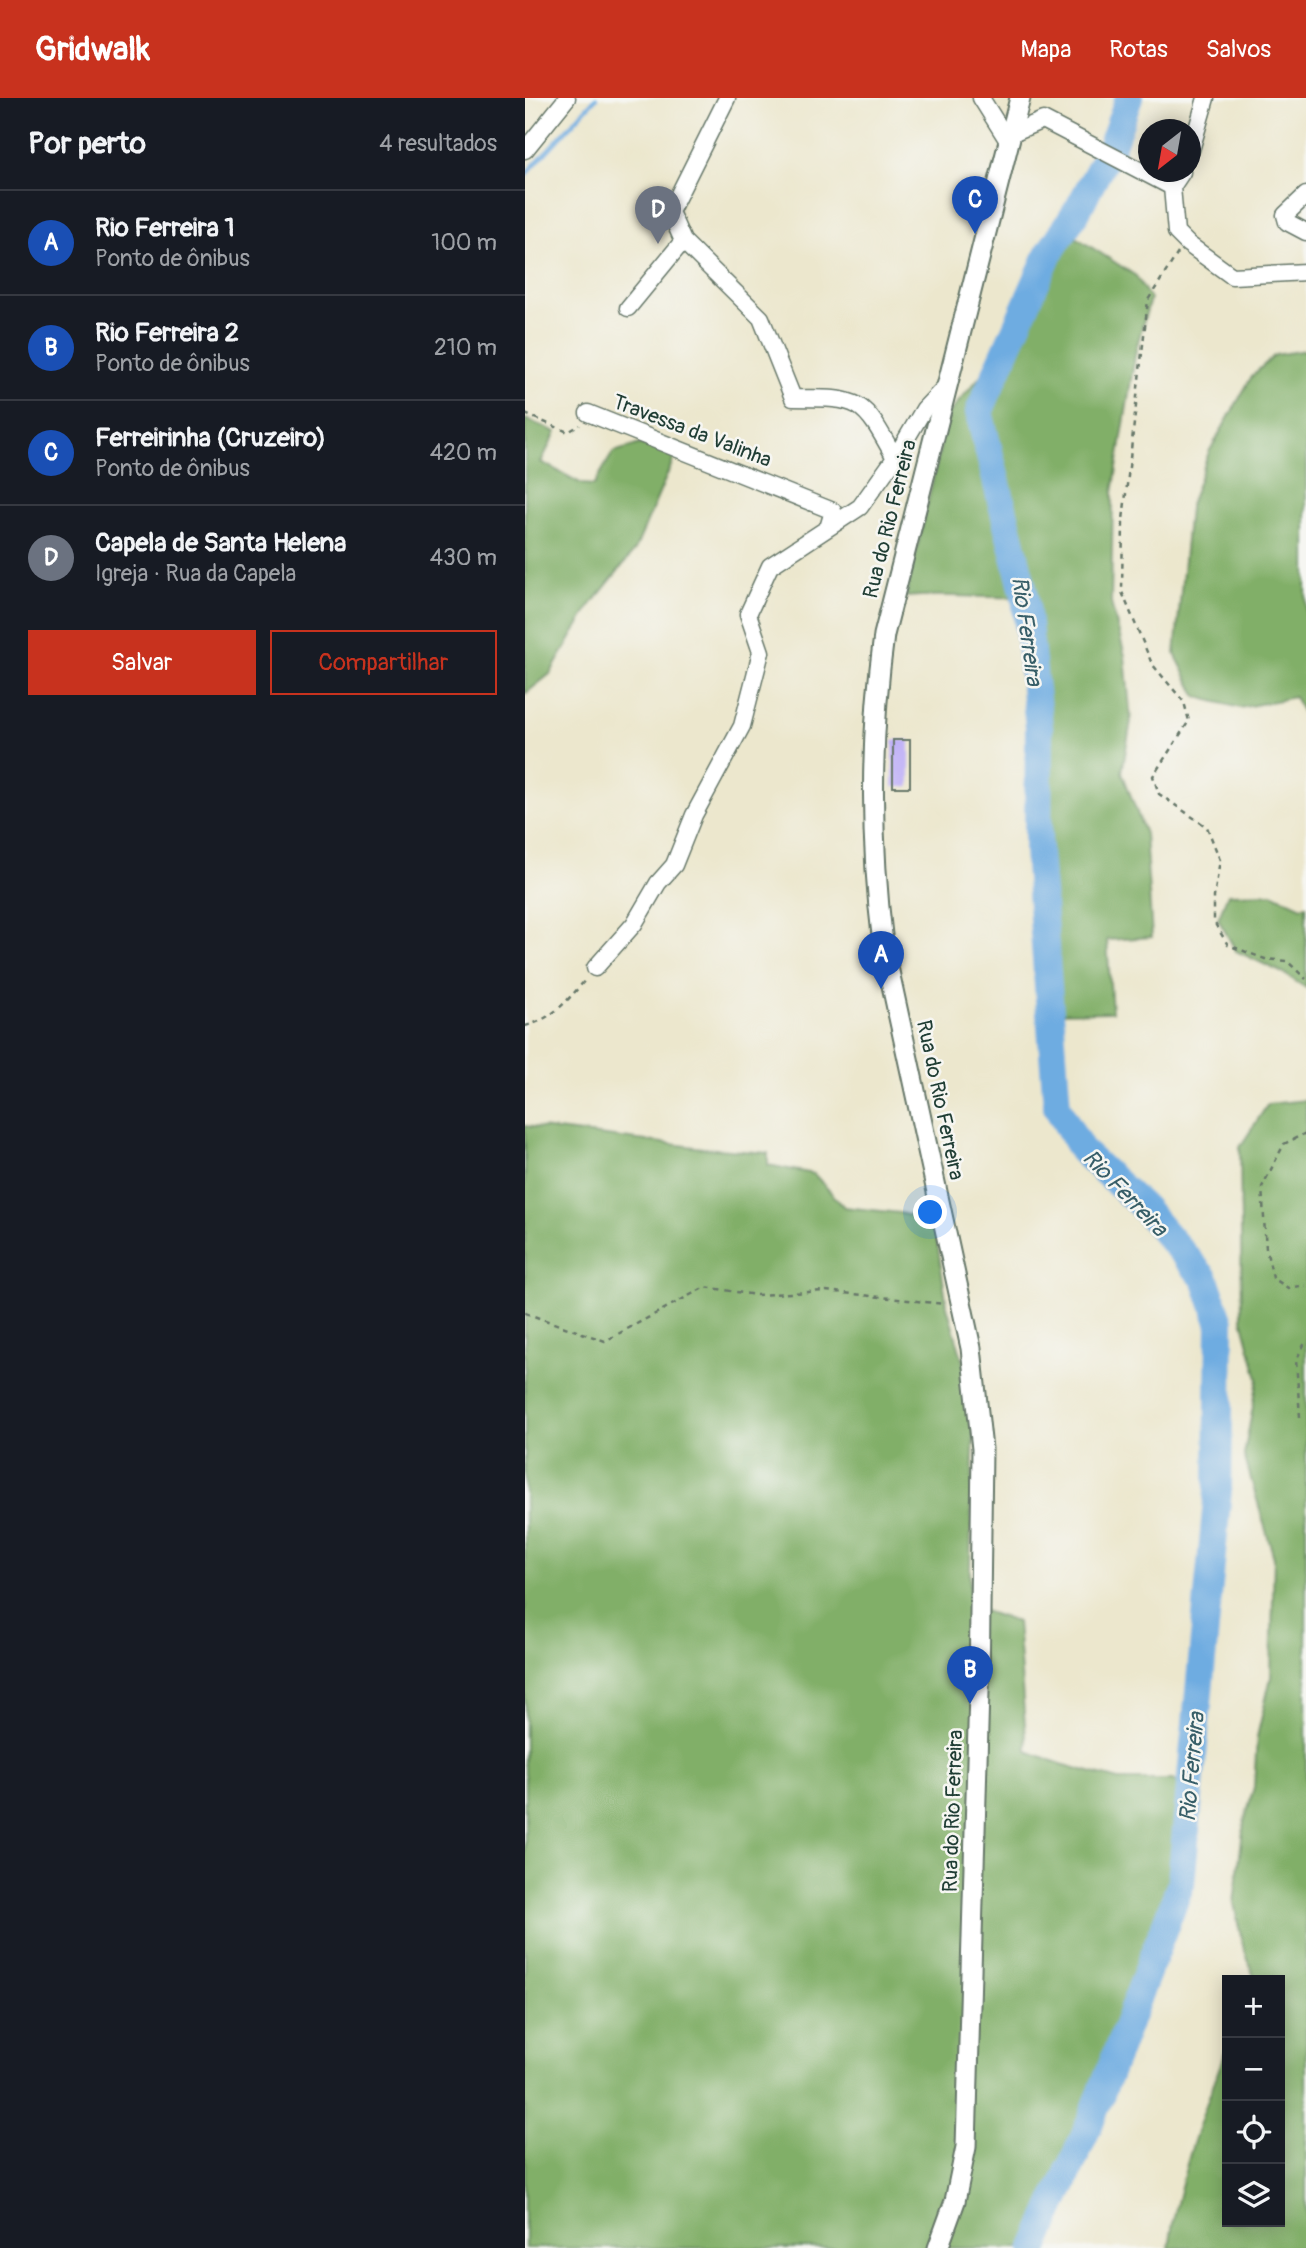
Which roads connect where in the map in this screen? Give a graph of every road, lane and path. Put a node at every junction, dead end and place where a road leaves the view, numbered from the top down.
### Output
1 (567, 98) edge
2 (727, 98) edge
3 (981, 98) edge
4 (1020, 98) edge
5 (1206, 98) edge
6 (1200, 119) edge
7 (1009, 138) junction
8 (525, 150) edge
9 (1175, 182) edge
10 (1172, 187) junction
11 (1306, 195) edge
12 (1306, 232) edge
13 (683, 241) junction
14 (1185, 241) junction
15 (1306, 272) edge
16 (628, 308) dead end
17 (946, 386) junction
18 (525, 414) edge
19 (588, 414) joint
20 (895, 458) junction
21 (828, 528) junction
22 (595, 968) joint
23 (1306, 979) edge
24 (525, 1026) edge
25 (1306, 1133) edge
26 (1306, 1285) edge
27 (961, 1306) junction
28 (525, 1312) edge
29 (1306, 1341) edge
30 (1300, 1417) dead end
31 (938, 2248) edge

1 - 8 street
2 - 13 street
3 - 7 street
4 - 7 street, Rua do Rio Ferreira
5 - 6 street
7 - 10 street
7 - 17 street, Rua do Rio Ferreira
9 - 10 street
10 - 14 street
11 - 12 street
13 - 16 street
13 - 20 street
14 - 15 street
14 - 23 path
17 - 20 street
17 - 27 street, Rua do Rio Ferreira
18 - 19 path, Travessa da Valinha
19 - 21 street, Travessa da Valinha
20 - 21 street
21 - 22 street
22 - 24 path
25 - 26 path
27 - 28 path
27 - 31 street, Rua do Rio Ferreira
29 - 30 path

